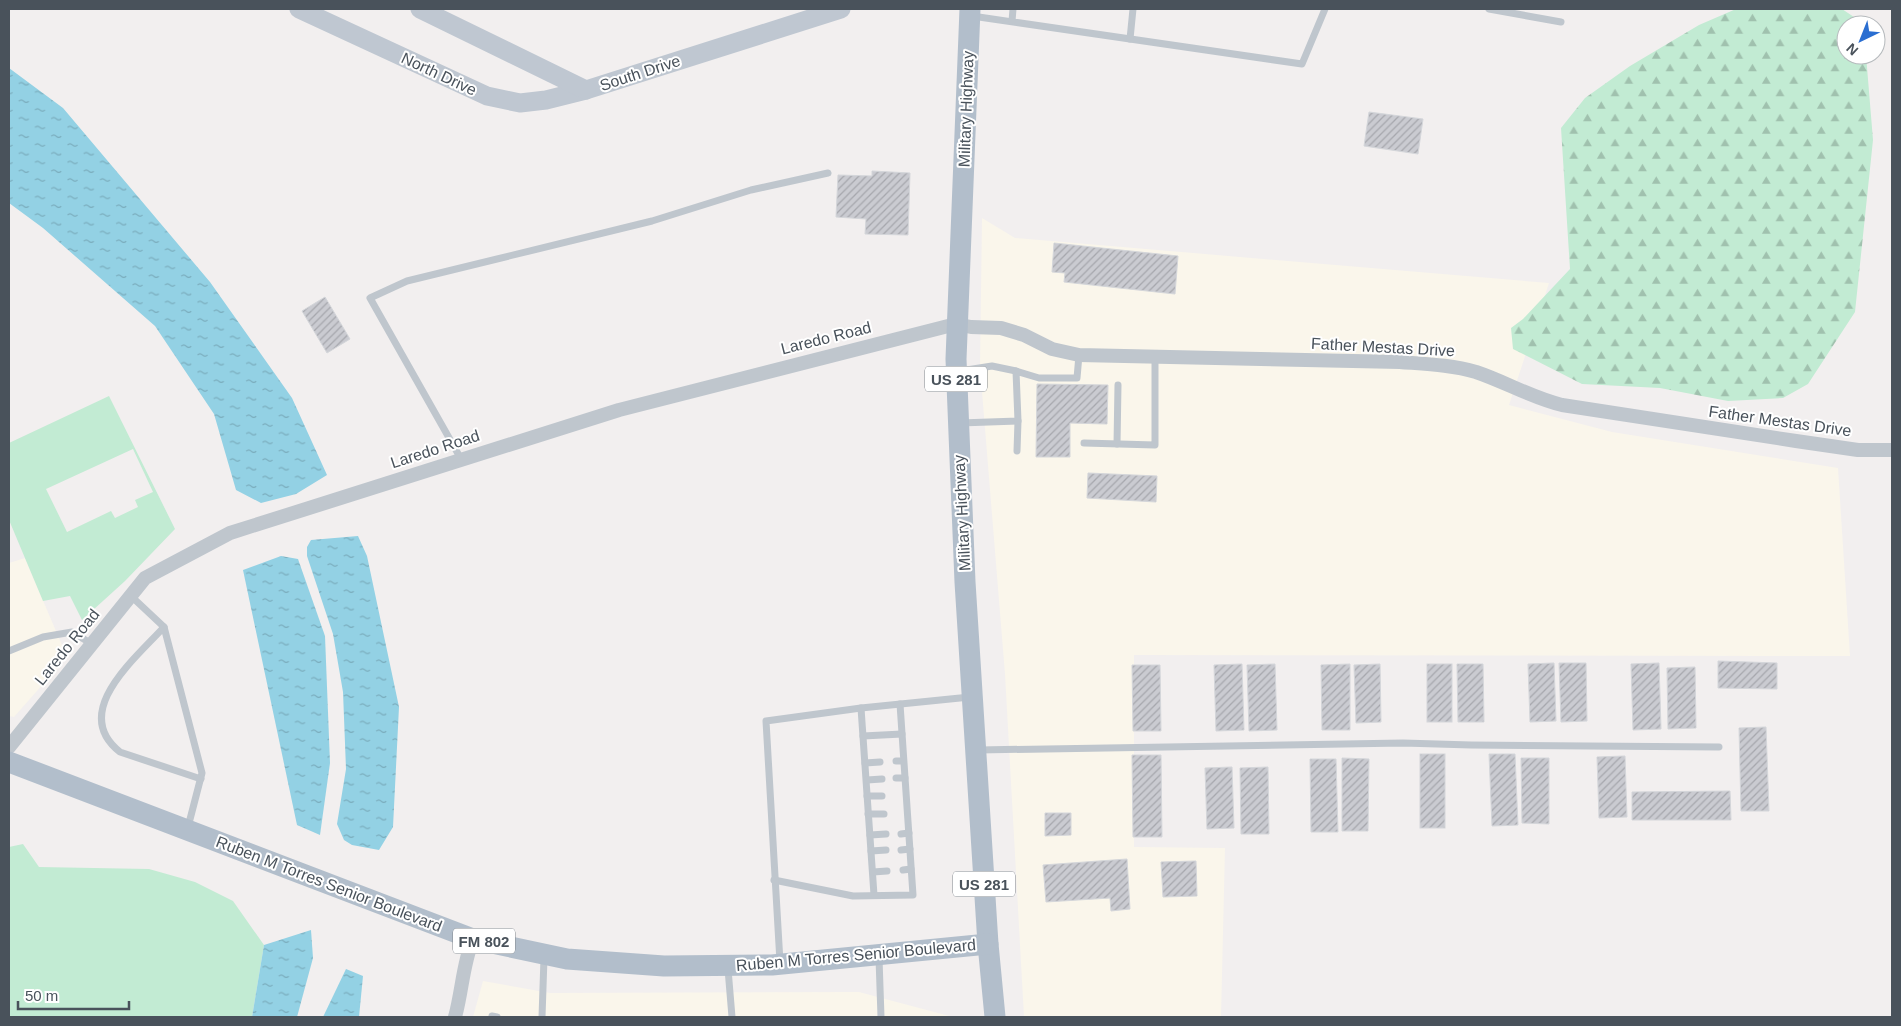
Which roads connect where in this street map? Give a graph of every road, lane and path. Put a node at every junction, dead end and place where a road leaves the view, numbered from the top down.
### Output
1 (299, 9) edge
2 (420, 9) edge
3 (841, 9) edge
4 (1013, 9) edge
5 (1133, 9) edge
6 (1325, 9) edge
7 (1489, 9) edge
8 (970, 12) edge
9 (1012, 22) junction
10 (1561, 22) dead end
11 (1130, 39) junction
12 (586, 90) junction
13 (828, 173) dead end
14 (956, 324) junction
15 (1079, 355) junction
16 (1155, 357) junction
17 (956, 371) junction
18 (1016, 371) junction
19 (1118, 385) dead end
20 (1018, 421) junction
21 (958, 423) junction
22 (1084, 443) dead end
23 (1117, 444) junction
24 (1892, 450) edge
25 (1017, 451) dead end
26 (461, 460) junction
27 (131, 596) junction
28 (164, 627) junction
29 (92, 644) junction
30 (9, 651) edge
31 (972, 696) junction
32 (900, 704) junction
33 (861, 708) junction
34 (902, 734) junction
35 (863, 736) junction
36 (9, 747) edge
37 (1719, 747) dead end
38 (976, 750) junction
39 (9, 762) edge
40 (880, 762) dead end
41 (865, 763) junction
42 (896, 778) dead end
43 (905, 778) junction
44 (201, 779) junction
45 (882, 779) dead end
46 (867, 780) junction
47 (867, 796) junction
48 (882, 796) dead end
49 (868, 814) junction
50 (884, 814) dead end
51 (187, 830) junction
52 (870, 834) junction
53 (886, 834) dead end
54 (910, 849) junction
55 (886, 850) dead end
56 (901, 850) dead end
57 (871, 851) junction
58 (887, 871) dead end
59 (872, 872) junction
60 (774, 880) junction
61 (874, 896) junction
62 (473, 939) junction
63 (988, 944) junction
64 (544, 954) junction
65 (879, 955) junction
66 (780, 964) junction
67 (728, 966) junction
68 (455, 1017) edge
69 (542, 1017) edge
70 (732, 1017) edge
71 (881, 1017) edge
72 (994, 1017) edge

1 - 12 street, North Drive
2 - 12 street, South Drive
3 - 12 street, South Drive
4 - 9 lane
5 - 11 lane
6 - 11 lane
7 - 10 lane
8 - 9 lane
8 - 14 main road, Military Highway / US 281
9 - 11 lane
13 - 26 lane
14 - 15 street, Father Mestas Drive
14 - 17 main road, Military Highway / US 281
14 - 26 street, Laredo Road
15 - 16 street, Father Mestas Drive
15 - 18 lane
16 - 23 lane
16 - 24 street, Father Mestas Drive
17 - 18 lane
17 - 21 main road, Military Highway / US 281
18 - 20 lane
19 - 23 lane
20 - 21 lane
20 - 25 lane
21 - 31 main road, Military Highway / US 281
22 - 23 lane
26 - 27 street, Laredo Road
27 - 28 lane
27 - 29 street, Laredo Road
28 - 44 lane
28 - 44 lane
29 - 30 lane
29 - 36 street, Laredo Road
31 - 32 lane
31 - 38 main road, Military Highway / US 281
32 - 33 lane
32 - 34 lane
33 - 35 lane
33 - 60 lane
34 - 35 lane
34 - 43 lane
35 - 41 lane
37 - 38 lane
38 - 63 main road, Military Highway / US 281
39 - 51 main road, Ruben M Torres Senior Boulevard / FM 802
40 - 41 lane
41 - 46 lane
42 - 43 lane
43 - 54 lane
44 - 51 lane
45 - 46 lane
46 - 47 lane
47 - 48 lane
47 - 49 lane
49 - 50 lane
49 - 52 lane
51 - 62 main road, Ruben M Torres Senior Boulevard / FM 802
52 - 53 lane
52 - 57 lane
54 - 56 lane
54 - 61 lane
55 - 57 lane
57 - 59 lane
58 - 59 lane
59 - 61 lane
60 - 61 lane
60 - 66 lane
62 - 64 main road, Ruben M Torres Senior Boulevard / FM 802
62 - 68 street
63 - 65 main road, Ruben M Torres Senior Boulevard / FM 802
63 - 72 main road, Military Highway / US 281
64 - 67 main road, Ruben M Torres Senior Boulevard / FM 802
64 - 69 lane
65 - 66 main road, Ruben M Torres Senior Boulevard / FM 802
65 - 71 lane
66 - 67 main road, Ruben M Torres Senior Boulevard / FM 802
67 - 70 lane

